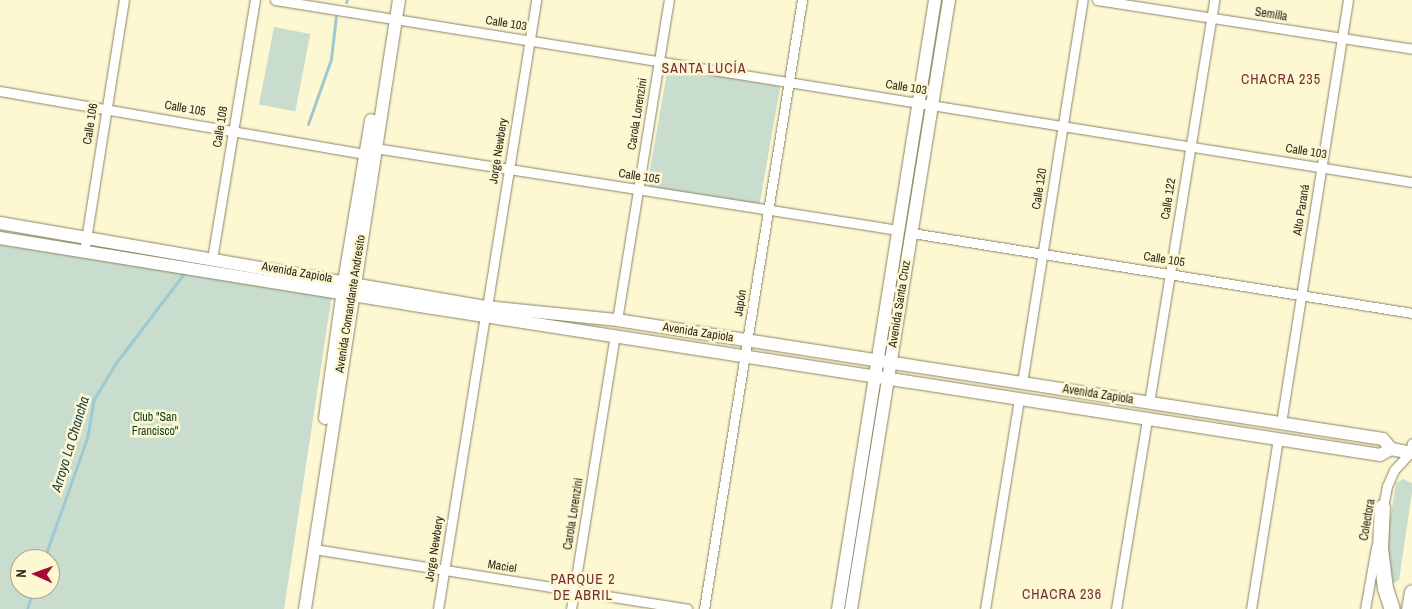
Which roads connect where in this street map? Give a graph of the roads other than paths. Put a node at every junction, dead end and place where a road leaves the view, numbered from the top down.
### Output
1 (124, 0) edge
2 (255, 0) edge
3 (275, 0) edge
4 (390, 0) edge
5 (399, 0) edge
6 (536, 0) edge
7 (669, 0) edge
8 (802, 0) edge
9 (935, 0) edge
10 (949, 0) edge
11 (1083, 0) edge
12 (1097, 0) edge
13 (1214, 0) edge
14 (1348, 0) edge
15 (1211, 18) junction
16 (392, 19) junction
17 (1341, 39) junction
18 (529, 41) junction
19 (1412, 49) edge
20 (659, 61) junction
21 (789, 82) junction
22 (0, 91) edge
23 (919, 103) junction
24 (932, 105) junction
25 (106, 108) junction
26 (1063, 126) junction
27 (234, 130) junction
28 (1190, 146) junction
29 (370, 151) junction
30 (1321, 167) junction
31 (508, 170) junction
32 (1412, 182) edge
33 (638, 190) junction
34 (768, 210) junction
35 (0, 223) edge
36 (898, 230) junction
37 (912, 233) junction
38 (86, 237) junction
39 (0, 238) edge
40 (84, 252) junction
41 (1042, 254) junction
42 (206, 258) junction
43 (1170, 274) junction
44 (348, 288) junction
45 (1301, 295) junction
46 (486, 311) junction
47 (1412, 313) edge
48 (617, 320) junction
49 (615, 335) junction
50 (747, 340) junction
51 (745, 355) junction
52 (878, 361) junction
53 (891, 362) junction
54 (875, 376) junction
55 (888, 378) junction
56 (1022, 383) junction
57 (1019, 398) junction
58 (1149, 403) junction
59 (1147, 419) junction
60 (1281, 423) junction
61 (1278, 439) junction
62 (1392, 449) junction
63 (1411, 450) edge
64 (1382, 507) junction
65 (314, 549) junction
66 (444, 571) junction
67 (574, 591) junction
68 (297, 609) edge
69 (305, 609) edge
70 (438, 609) edge
71 (571, 609) edge
72 (687, 609) edge
73 (704, 609) edge
74 (838, 609) edge
75 (851, 609) edge
76 (985, 609) edge
77 (1116, 609) edge
78 (1251, 609) edge
79 (1365, 609) edge
80 (1392, 609) edge

1 - 25 street, Calle 106
2 - 27 street, Calle 108
3 - 16 street, Calle 103
4 - 16 main road, Avenida Comandante Andresito
5 - 16 main road, Avenida Comandante Andresito
6 - 18 street, Jorge Newbery
7 - 20 street, Carola Lorenzini
8 - 21 street, Japón
9 - 23 main road, Avenida Santa Cruz
10 - 24 main road, Avenida Santa Cruz
11 - 26 street, Calle 120
12 - 15 street, Semilla
13 - 15 street, Calle 122
14 - 17 street, Alto Paraná
15 - 17 street, Semilla
15 - 28 street, Calle 122
16 - 18 street, Calle 103
16 - 29 main road, Avenida Comandante Andresito
17 - 19 street, Semilla
17 - 30 street, Alto Paraná
18 - 20 street, Calle 103
18 - 31 street, Jorge Newbery
20 - 21 street, Calle 103
20 - 33 street, Carola Lorenzini
21 - 23 street, Calle 103
21 - 34 street, Japón
22 - 25 street, Calle 105
23 - 24 street, Calle 103
23 - 36 main road, Avenida Santa Cruz
24 - 26 street, Calle 103
24 - 37 main road, Avenida Santa Cruz
25 - 27 street, Calle 105
25 - 38 street, Calle 106
26 - 28 street, Calle 103
26 - 41 street, Calle 120
27 - 29 street, Calle 105
27 - 42 street, Calle 108
28 - 30 street, Calle 103
28 - 43 street, Calle 122
29 - 31 street, Calle 105
29 - 44 main road, Avenida Comandante Andresito
30 - 32 street, Calle 103
30 - 45 street, Alto Paraná
31 - 33 street, Calle 105
31 - 46 street, Jorge Newbery
33 - 34 street, Calle 105
33 - 48 street, Carola Lorenzini
34 - 36 street, Calle 105
34 - 50 street, Japón
35 - 38 main road, Avenida Zapiola
36 - 52 main road, Avenida Santa Cruz
37 - 41 street, Calle 105
37 - 53 main road, Avenida Santa Cruz
38 - 40 street, Calle 106
38 - 42 main road, Avenida Zapiola
39 - 40 main road, Avenida Zapiola
40 - 44 main road, Avenida Zapiola
41 - 43 street, Calle 105
41 - 56 street, Calle 120
42 - 44 main road, Avenida Zapiola
43 - 45 street, Calle 105
43 - 58 street, Calle 122
44 - 46 main road, Avenida Zapiola
44 - 65 main road, Avenida Comandante Andresito
44 - 68 main road, Avenida Comandante Andresito
45 - 47 street, Calle 105
45 - 60 street, Alto Paraná
46 - 48 main road, Avenida Zapiola
46 - 49 main road, Avenida Zapiola
46 - 66 street, Jorge Newbery
48 - 50 main road, Avenida Zapiola
49 - 51 main road, Avenida Zapiola
49 - 67 street, Carola Lorenzini
50 - 51 street, Japón
50 - 52 main road, Avenida Zapiola
51 - 54 main road, Avenida Zapiola
51 - 73 street, Japón
52 - 53 main road, Avenida Zapiola
52 - 54 main road, Avenida Santa Cruz
53 - 55 main road, Avenida Santa Cruz
53 - 56 main road, Avenida Zapiola
54 - 55 main road, Avenida Zapiola
54 - 74 main road, Avenida Santa Cruz
55 - 57 main road, Avenida Zapiola
55 - 75 main road, Avenida Santa Cruz
56 - 58 main road, Avenida Zapiola
57 - 59 main road, Avenida Zapiola
57 - 76 street
58 - 60 main road, Avenida Zapiola
59 - 61 main road, Avenida Zapiola
59 - 77 street
60 - 62 main road, Avenida Zapiola
61 - 62 main road, Avenida Zapiola
61 - 78 street
62 - 63 main road, Avenida Zapiola
63 - 64 street, Colectora
64 - 79 street, Colectora
64 - 80 highway
65 - 66 street, Maciel
65 - 69 main road, Avenida Comandante Andresito
66 - 67 street, Maciel
66 - 70 street, Jorge Newbery
67 - 71 street, Carola Lorenzini
67 - 72 street, Maciel

